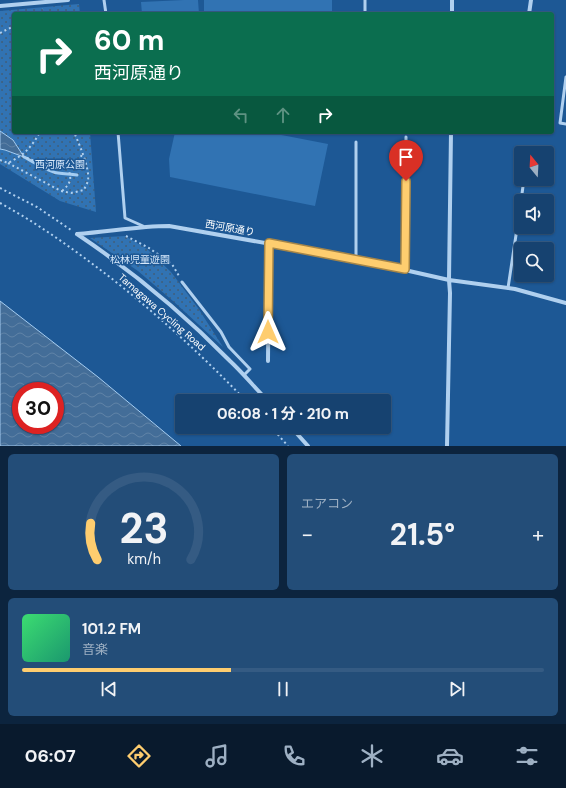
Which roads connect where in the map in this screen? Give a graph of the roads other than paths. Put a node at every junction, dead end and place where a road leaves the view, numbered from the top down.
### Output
1 (68, 0) edge
2 (104, 0) edge
3 (365, 0) edge
4 (452, 0) edge
5 (531, 0) edge
6 (0, 6) edge
7 (106, 12) edge
8 (365, 12) edge
9 (452, 12) edge
10 (529, 12) edge
11 (566, 77) edge
12 (566, 124) edge
13 (118, 134) edge
14 (451, 134) edge
15 (406, 137) dead end
16 (356, 142) dead end
17 (143, 226) junction
18 (516, 234) edge
19 (269, 243) junction
20 (356, 259) junction
21 (405, 269) junction
22 (449, 280) junction
23 (182, 282) road end
24 (508, 288) junction
25 (566, 303) edge
26 (268, 361) dead end
27 (244, 375) junction
28 (262, 394) edge
29 (297, 434) edge
30 (308, 446) edge
31 (447, 446) edge

1 - 6 street
2 - 7 lane
3 - 8 lane
4 - 9 street
5 - 10 street
11 - 12 lane
13 - 17 lane
14 - 22 street
15 - 21 lane
16 - 20 lane
17 - 19 street, 西河原通り
17 - 27 street, 西河原通り
18 - 24 lane
19 - 20 street, 西河原通り
19 - 26 street
20 - 21 street, 西河原通り
21 - 22 street, 西河原通り
22 - 24 street, 西河原通り
22 - 31 street
23 - 27 lane
24 - 25 street, 西河原通り
27 - 28 street
29 - 30 street

